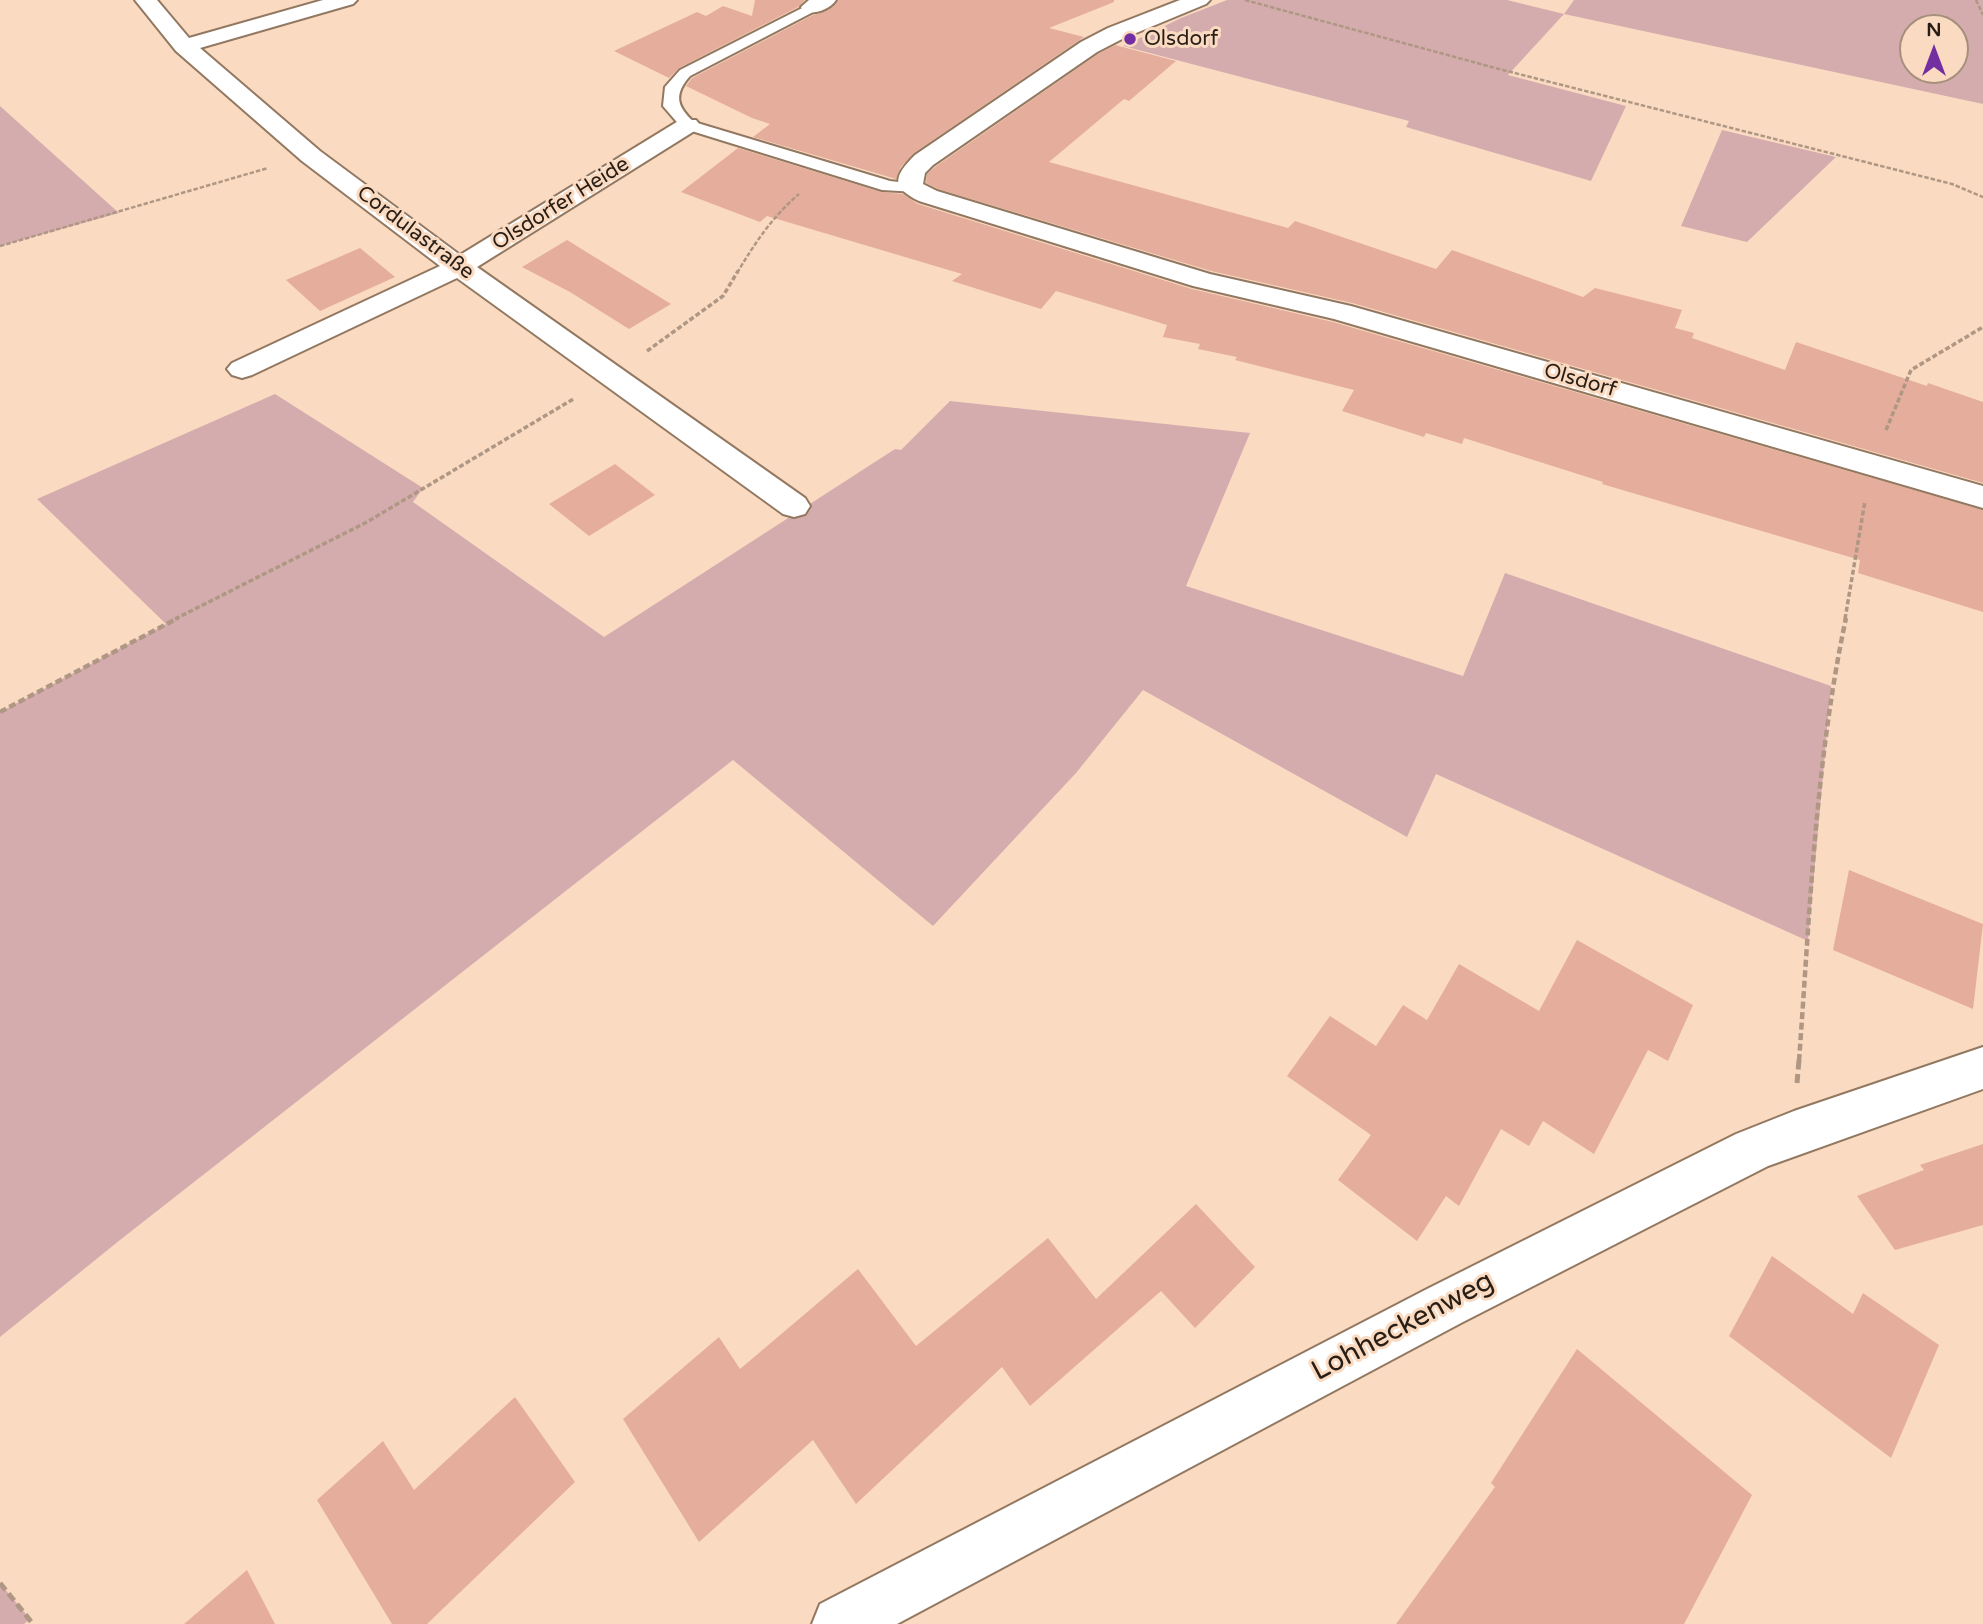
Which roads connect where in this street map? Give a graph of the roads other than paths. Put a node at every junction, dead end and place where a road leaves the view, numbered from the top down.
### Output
1 (146, 0) edge
2 (346, 0) edge
3 (1199, 0) edge
4 (818, 3) edge
5 (184, 46) junction
6 (696, 128) junction
7 (911, 188) junction
8 (459, 267) junction
9 (242, 369) dead end
10 (1983, 497) edge
11 (794, 506) dead end
12 (1983, 1068) edge
13 (840, 1624) edge

1 - 5 street, Cordulastraße
2 - 5 street
3 - 7 street
4 - 6 lane
5 - 8 street, Cordulastraße
6 - 7 lane
6 - 8 street, Olsdorfer Heide
7 - 10 street, Olsdorf
8 - 9 street, Olsdorfer Heide
8 - 11 street, Cordulastraße
12 - 13 street, Lohheckenweg

